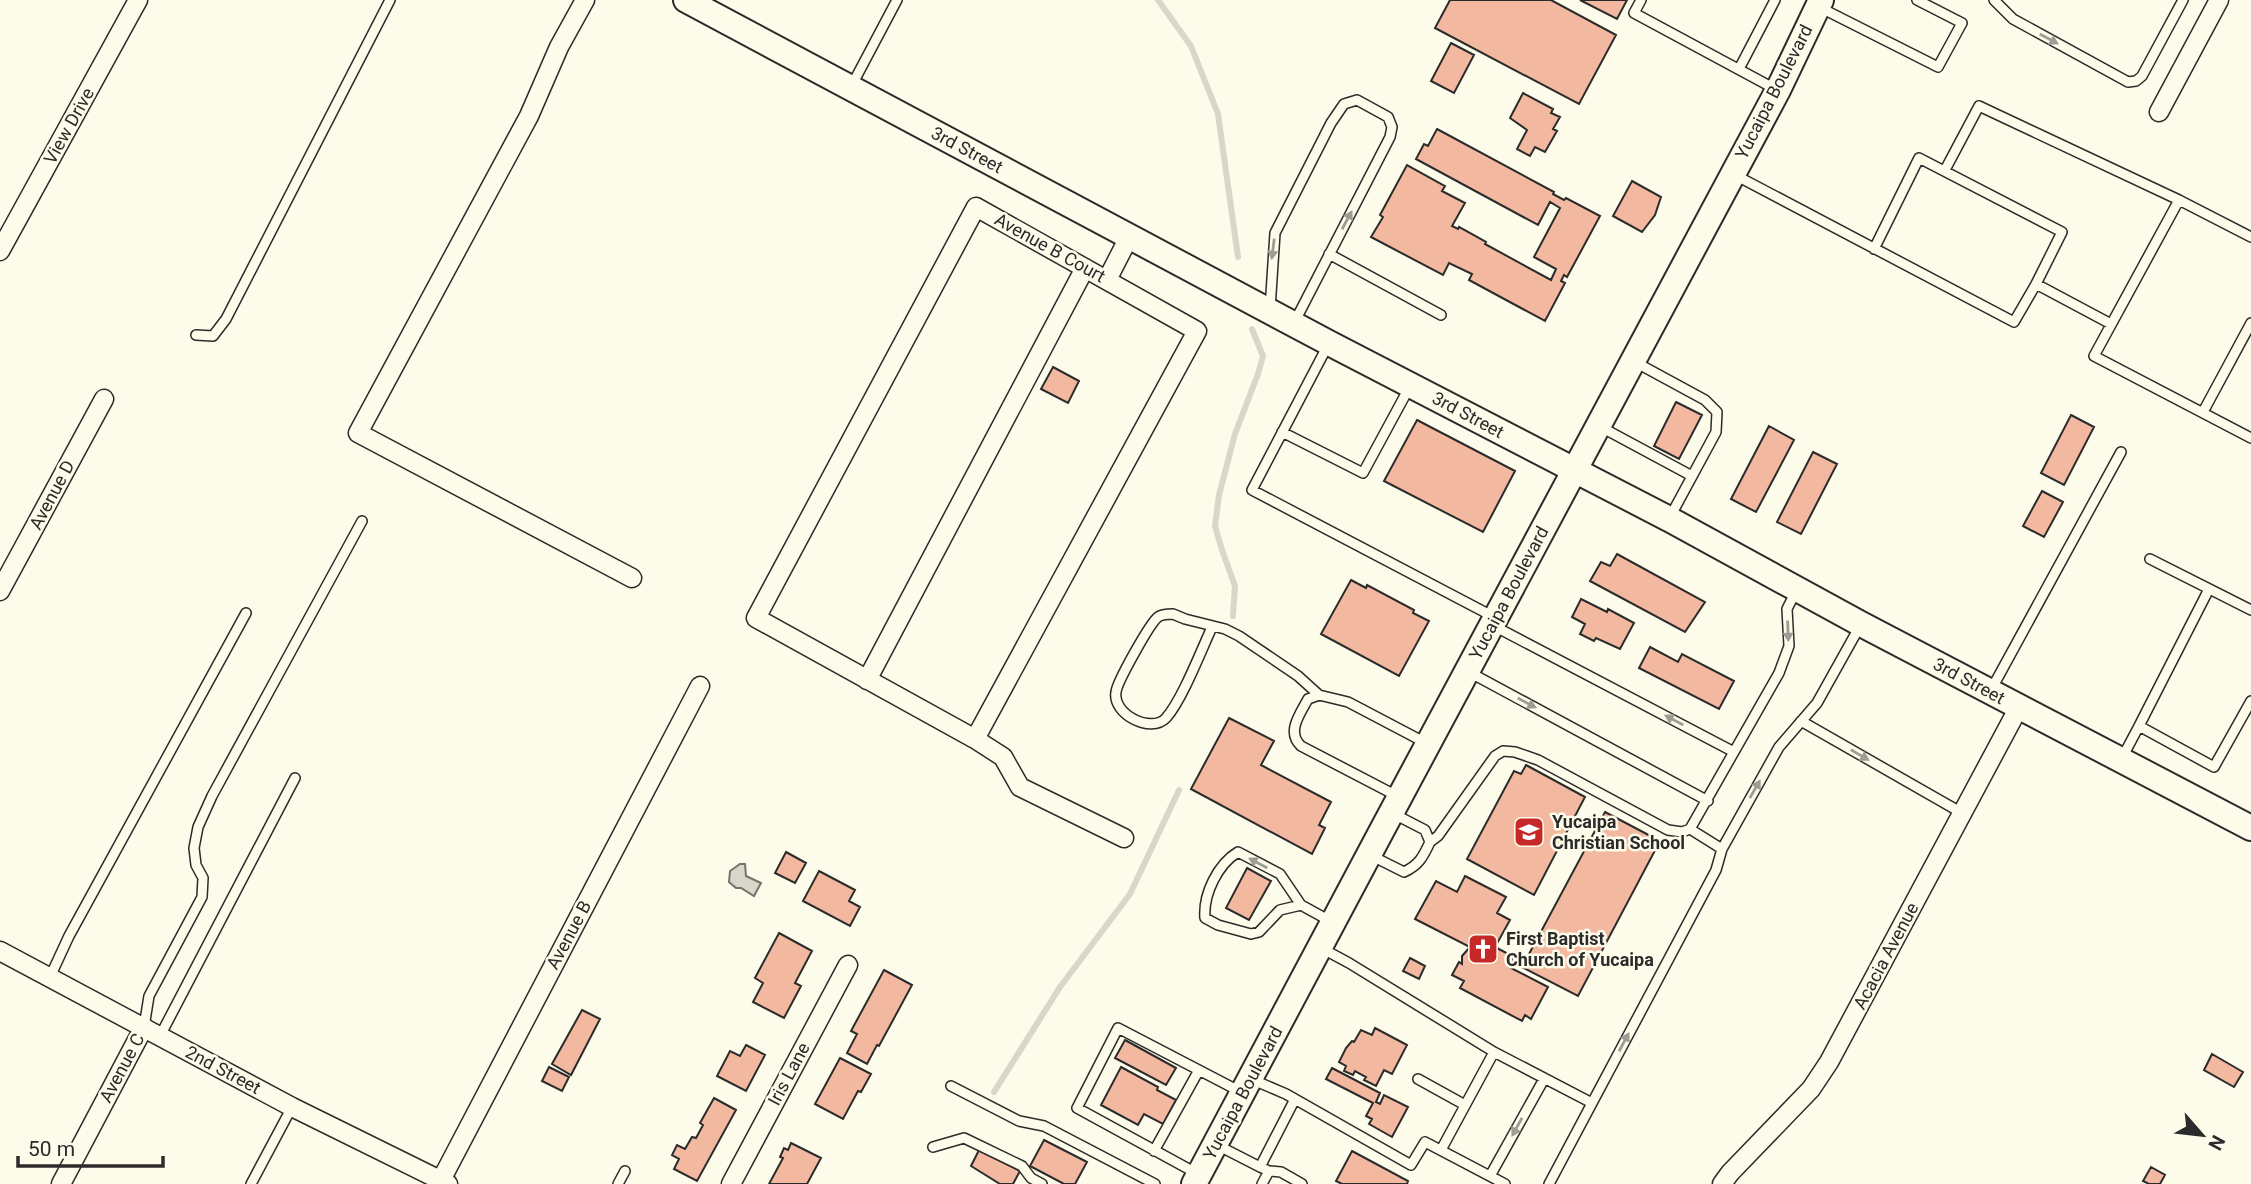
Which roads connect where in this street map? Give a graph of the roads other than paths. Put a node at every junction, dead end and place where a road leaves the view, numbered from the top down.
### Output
1 (138, 0) edge
2 (390, 0) edge
3 (585, 0) edge
4 (686, 0) edge
5 (897, 0) edge
6 (1641, 0) edge
7 (1775, 0) edge
8 (1917, 0) edge
9 (1994, 0) edge
10 (2183, 0) edge
11 (2219, 0) edge
12 (1819, 3) edge
13 (1739, 69) junction
14 (851, 88) junction
15 (1778, 90) junction
16 (2159, 112) dead end
17 (1945, 170) junction
18 (1732, 173) junction
19 (2179, 200) junction
20 (1129, 237) junction
21 (2251, 237) edge
22 (1874, 249) junction
23 (0, 251) edge
24 (1329, 254) junction
25 (1085, 268) junction
26 (1107, 280) junction
27 (2036, 284) junction
28 (1270, 312) junction
29 (1441, 315) dead end
30 (2251, 323) edge
31 (1293, 324) junction
32 (2111, 324) junction
33 (196, 335) dead end
34 (1329, 343) junction
35 (1633, 361) junction
36 (1411, 385) junction
37 (104, 399) dead end
38 (2203, 412) junction
39 (1598, 425) junction
40 (1283, 432) junction
41 (2251, 438) edge
42 (2121, 452) dead end
43 (1574, 471) junction
44 (1692, 475) junction
45 (1669, 519) junction
46 (362, 521) dead end
47 (2150, 559) dead end
48 (632, 578) dead end
49 (1797, 589) junction
50 (2208, 589) junction
51 (0, 591) edge
52 (2251, 610) edge
53 (246, 612) dead end
54 (1492, 620) junction
55 (1861, 624) junction
56 (1212, 627) junction
57 (1467, 671) junction
58 (867, 680) junction
59 (700, 686) dead end
60 (1991, 692) junction
61 (1319, 695) junction
62 (2251, 701) edge
63 (2019, 707) junction
64 (1801, 721) junction
65 (2139, 726) junction
66 (975, 739) junction
67 (1429, 744) junction
68 (1734, 752) junction
69 (2121, 761) junction
70 (295, 778) dead end
71 (1707, 801) junction
72 (1395, 804) junction
73 (1962, 813) junction
74 (2251, 828) edge
75 (1690, 829) junction
76 (1124, 838) dead end
77 (1430, 842) junction
78 (1722, 849) junction
79 (1370, 855) junction
80 (1301, 905) junction
81 (1334, 923) junction
82 (1321, 948) junction
83 (1, 953) edge
84 (848, 965) dead end
85 (50, 977) junction
86 (152, 1031) junction
87 (1494, 1052) junction
88 (1199, 1070) junction
89 (1418, 1079) dead end
90 (1544, 1079) junction
91 (951, 1086) dead end
92 (1246, 1086) junction
93 (1295, 1099) junction
94 (1592, 1103) junction
95 (1465, 1105) junction
96 (292, 1107) junction
97 (1215, 1144) junction
98 (933, 1147) dead end
99 (1441, 1150) junction
100 (1154, 1151) junction
101 (1265, 1169) junction
102 (625, 1171) dead end
103 (1490, 1176) junction
104 (1197, 1180) edge
105 (443, 1183) edge
106 (61, 1184) edge
107 (251, 1184) edge
108 (618, 1184) edge
109 (731, 1184) edge
110 (1042, 1184) edge
111 (1155, 1184) edge
112 (1262, 1184) edge
113 (1302, 1184) edge
114 (1505, 1184) edge
115 (1549, 1184) edge
116 (1722, 1184) edge

1 - 23 street, View Drive
2 - 33 lane
3 - 48 street
4 - 14 street, 3rd Street
5 - 14 lane
6 - 13 lane
7 - 13 lane
8 - 12 lane
9 -> 10 lane
11 - 16 street
12 - 15 street, Yucaipa Boulevard
13 - 15 lane
14 - 20 street, 3rd Street
15 - 18 street, Yucaipa Boulevard
17 - 19 lane
17 - 22 lane
17 - 27 lane
18 - 22 lane
18 - 35 street, Yucaipa Boulevard
19 - 21 lane
19 - 32 lane
20 - 26 street
20 - 28 street, 3rd Street
22 - 27 lane
24 -> 28 lane
24 - 29 lane
24 - 31 lane
25 - 26 street, Avenue B Court
25 - 58 street
25 - 58 street, Avenue B Court
26 - 66 street, Avenue B Court
27 - 32 lane
28 - 31 street, 3rd Street
30 - 38 lane
31 - 34 street, 3rd Street
32 - 38 lane
34 - 36 street, 3rd Street
34 - 40 lane
35 - 39 street, Yucaipa Boulevard
35 - 44 lane
36 - 40 lane
36 - 43 street, 3rd Street
37 - 51 street, Avenue D
38 - 41 lane
39 - 43 street, Yucaipa Boulevard
39 - 44 lane
40 - 54 lane
42 - 60 lane
43 - 45 street, 3rd Street
43 - 54 street, Yucaipa Boulevard
44 - 45 lane
45 - 49 street, 3rd Street
46 - 86 lane
47 - 50 lane
49 - 55 street, 3rd Street
49 -> 68 lane
50 - 52 lane
50 - 65 lane
53 - 85 lane
54 - 57 street, Yucaipa Boulevard
68 -> 54 lane
55 - 60 street, 3rd Street
55 - 64 lane
56 - 56 lane
56 - 61 lane
57 - 67 street, Yucaipa Boulevard
57 -> 71 lane
58 - 66 street, Avenue B Court
59 - 105 street, Avenue B
60 - 63 street, 3rd Street
61 - 67 lane
61 - 72 lane
62 - 65 lane
63 - 69 street, 3rd Street
63 - 73 street, Acacia Avenue
64 -> 73 lane
78 -> 64 lane
65 - 69 lane
66 - 76 street, Avenue B Court
67 - 72 street, Yucaipa Boulevard
68 - 71 lane
69 - 74 street, 3rd Street
70 - 86 lane
71 - 75 lane
72 - 77 lane
72 - 79 street, Yucaipa Boulevard
73 - 116 street, Acacia Avenue
75 - 77 lane
75 - 78 lane
77 - 79 lane
94 -> 78 lane
79 - 81 street, Yucaipa Boulevard
80 -> 80 lane
80 - 81 lane
81 - 82 street, Yucaipa Boulevard
82 - 87 lane
82 - 92 street, Yucaipa Boulevard
83 - 85 street, 2nd Street
84 - 109 street, Iris Lane
85 - 86 street, 2nd Street
86 - 96 street, 2nd Street
86 - 106 street, Avenue C
87 - 90 lane
87 - 95 lane
88 - 92 lane
88 - 100 lane
88 - 100 lane
89 - 95 lane
90 - 94 lane
90 -> 103 lane
91 - 111 lane
92 - 93 lane
92 - 97 street, Yucaipa Boulevard
93 - 99 lane
93 - 101 lane
94 - 115 lane
95 - 99 lane
96 - 105 street, 2nd Street
96 - 107 lane
97 - 101 lane
97 - 104 street, Yucaipa Boulevard
98 - 110 lane
99 - 103 lane
100 - 104 lane
101 - 112 lane
101 - 113 lane
102 - 108 lane
103 - 114 lane

